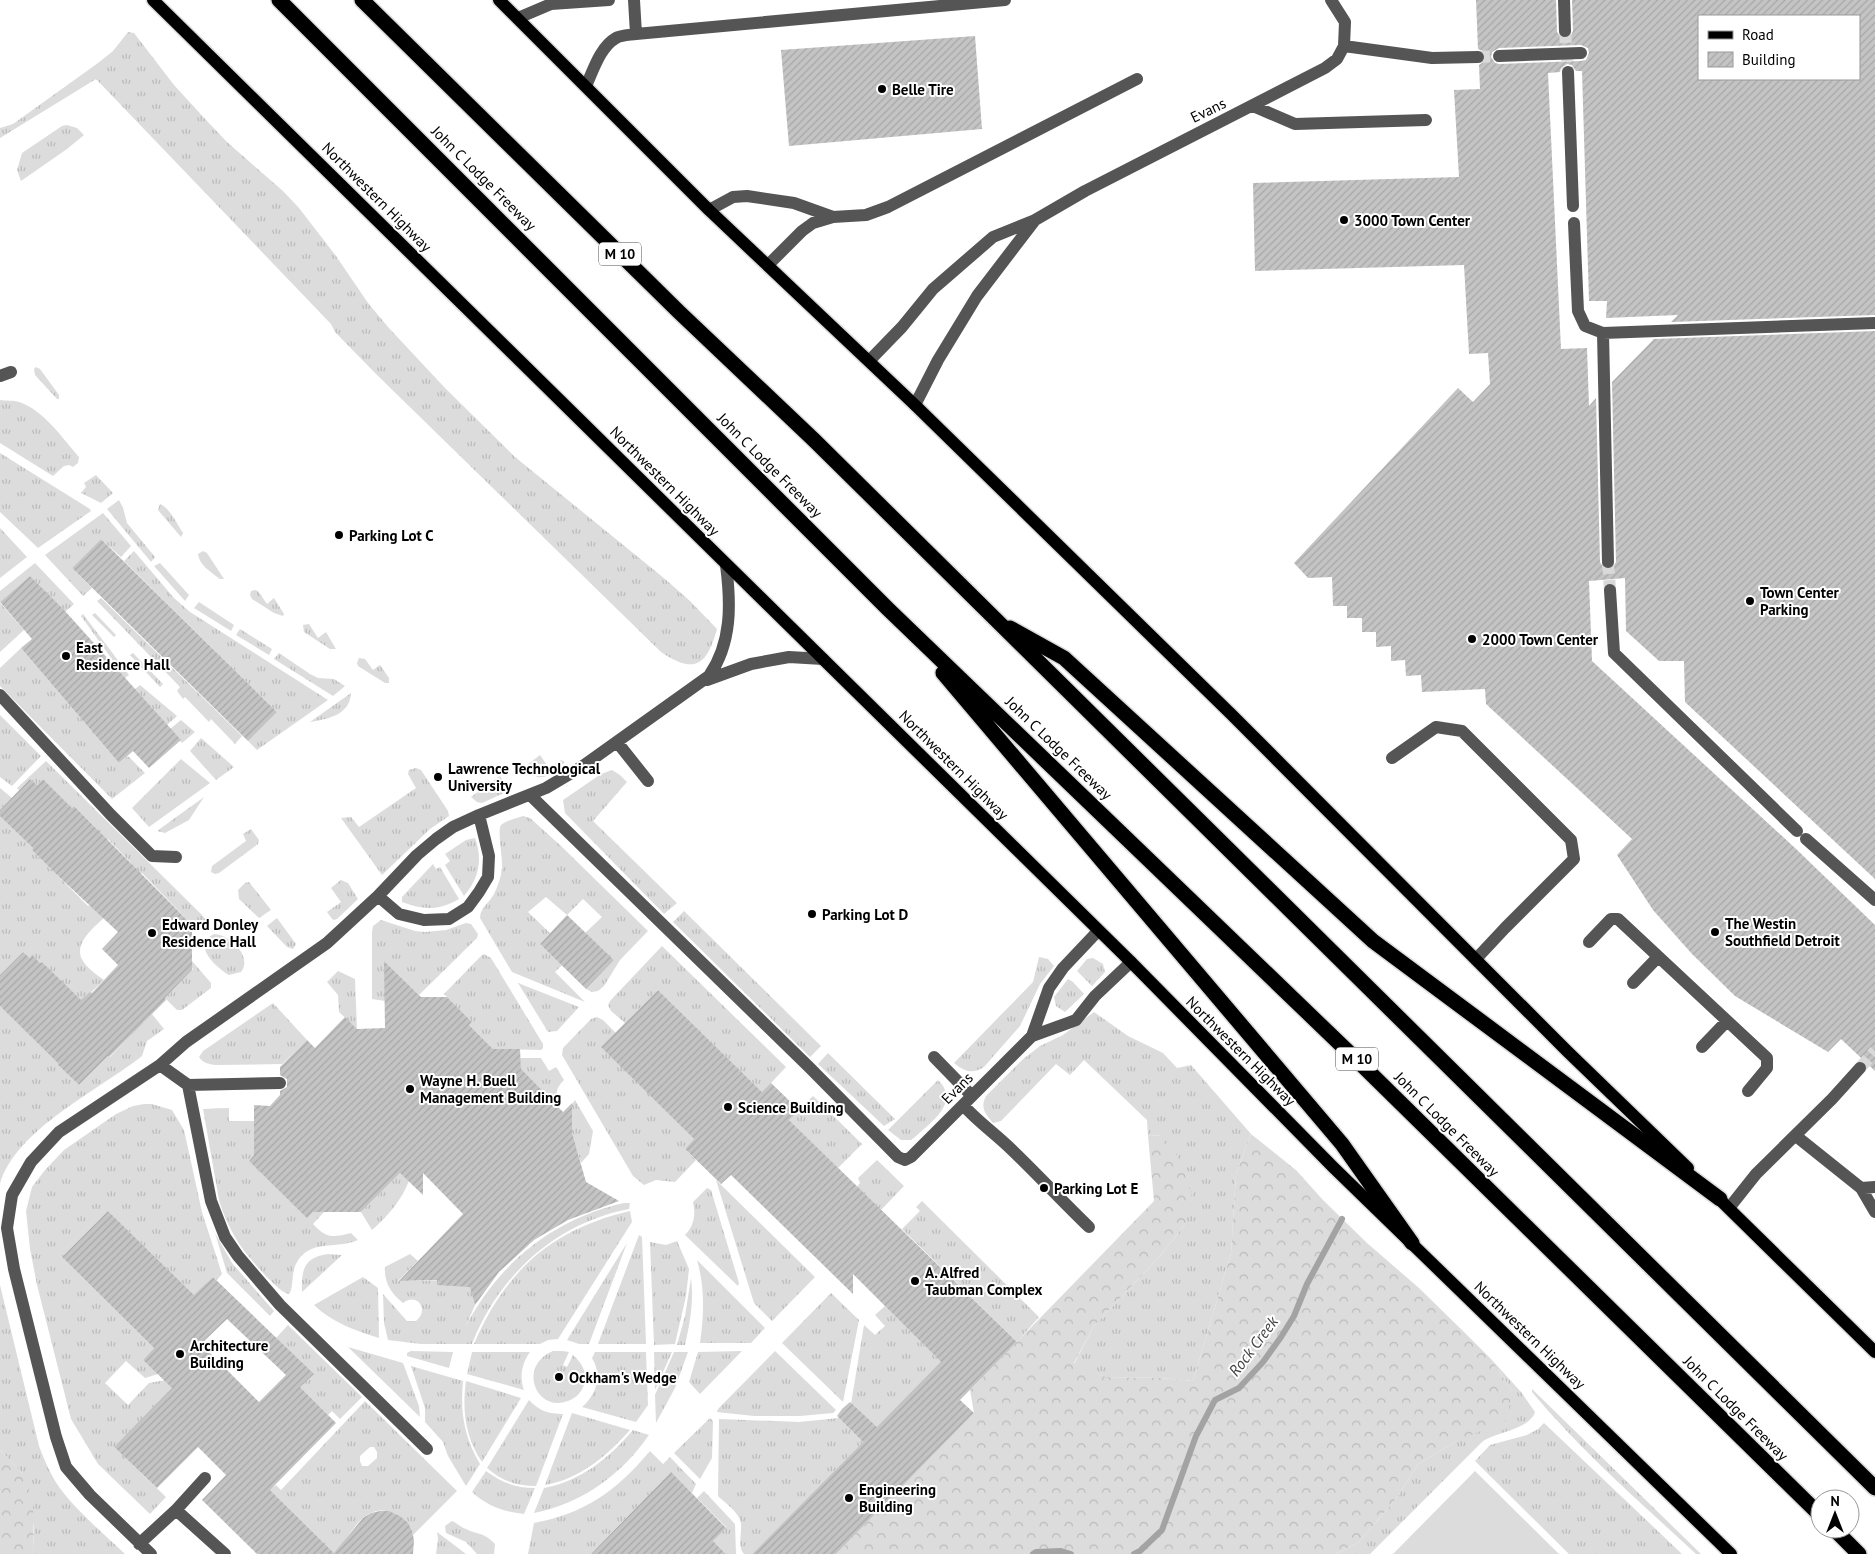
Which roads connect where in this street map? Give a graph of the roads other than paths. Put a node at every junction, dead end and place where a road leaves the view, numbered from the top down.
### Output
1 (153, 0) edge
2 (280, 0) edge
3 (362, 0) edge
4 (499, 0) edge
5 (609, 0) edge
6 (634, 0) edge
7 (1005, 0) edge
8 (1331, 0) edge
9 (1564, 0) edge
10 (550, 2) edge
11 (518, 18) junction
12 (1565, 31) tunnel mouth
13 (636, 34) junction
14 (1344, 46) junction
15 (1581, 53) dead end
16 (1499, 56) tunnel mouth
17 (1478, 57) tunnel mouth
18 (1568, 72) tunnel mouth
19 (1137, 79) dead end
20 (586, 86) junction
21 (1253, 106) junction
22 (1426, 120) dead end
23 (1573, 206) dead end
24 (709, 210) junction
25 (833, 217) junction
26 (1035, 220) junction
27 (1574, 223) dead end
28 (768, 265) junction
29 (1875, 323) edge
30 (1603, 334) junction
31 (869, 361) junction
32 (915, 405) junction
33 (1608, 562) tunnel mouth
34 (726, 565) junction
35 (1610, 590) tunnel mouth
36 (888, 609) junction
37 (992, 618) junction
38 (822, 659) junction
39 (705, 679) junction
40 (0, 695) edge
41 (617, 742) junction
42 (1392, 758) dead end
43 (648, 781) dead end
44 (530, 795) junction
45 (479, 815) junction
46 (176, 857) dead end
47 (378, 896) junction
48 (1875, 900) edge
49 (1098, 931) junction
50 (1589, 942) dead end
51 (1658, 956) junction
52 (1476, 959) junction
53 (1131, 962) junction
54 (1633, 983) dead end
55 (1727, 1021) junction
56 (1032, 1036) junction
57 (1702, 1047) dead end
58 (934, 1057) dead end
59 (160, 1065) junction
60 (1860, 1068) tunnel mouth
61 (280, 1083) dead end
62 (188, 1085) junction
63 (1748, 1091) dead end
64 (967, 1101) junction
65 (1796, 1136) junction
66 (1875, 1187) edge
67 (1861, 1188) junction
68 (1724, 1204) junction
69 (1875, 1212) edge
70 (1089, 1227) dead end
71 (1412, 1244) junction
72 (1875, 1352) edge
73 (427, 1449) dead end
74 (205, 1478) dead end
75 (1875, 1488) edge
76 (1810, 1505) edge
77 (176, 1510) junction
78 (1844, 1539) edge
79 (140, 1544) junction
80 (151, 1554) edge
81 (226, 1554) edge
82 (1731, 1554) edge
83 (1859, 1554) edge

1 - 34 main road, Northwestern Highway
2 - 36 highway, John C Lodge Freeway / M 10
3 - 37 highway, M 10
4 - 11 main road
5 - 10 street
6 - 13 street
7 - 13 street
8 - 14 street
9 - 12 street
10 - 11 street
11 - 20 main road
13 - 20 street
14 - 17 street
14 - 21 street, Evans
15 - 16 street
18 - 23 street
19 - 25 street
20 - 24 main road
21 - 22 street
21 - 26 street, Evans
24 - 25 street
24 - 28 main road
25 - 28 street
26 - 31 street, Evans
26 - 32 street, Evans
27 - 30 street
28 - 31 main road
29 - 30 street
30 - 33 street
31 - 32 main road
32 - 52 main road
34 - 38 main road, Northwestern Highway
34 - 39 street
35 - 48 street
36 - 71 highway
36 - 76 highway, John C Lodge Freeway / M 10
37 - 68 highway
37 - 75 highway, M 10
38 - 39 street
38 - 49 main road, Northwestern Highway
39 - 41 street
40 - 46 street
41 - 43 street
41 - 44 street
42 - 52 street
44 - 45 street
44 - 64 street, Evans
45 - 47 street
45 - 47 street
47 - 59 street
49 - 53 main road, Northwestern Highway
49 - 56 street, Evans
50 - 51 street
51 - 54 street
51 - 55 street
52 - 68 main road
53 - 56 street, Evans
53 - 71 main road, Northwestern Highway
55 - 57 street
55 - 63 street
56 - 64 street, Evans
58 - 64 street
59 - 62 street
59 - 79 street
60 - 65 street
61 - 62 street
62 - 73 street
64 - 70 street
65 - 67 street
65 - 68 street
66 - 67 street
67 - 69 street
68 - 72 main road
71 - 82 main road, Northwestern Highway
74 - 77 street
77 - 79 street
77 - 81 street
78 - 83 highway
79 - 80 street

